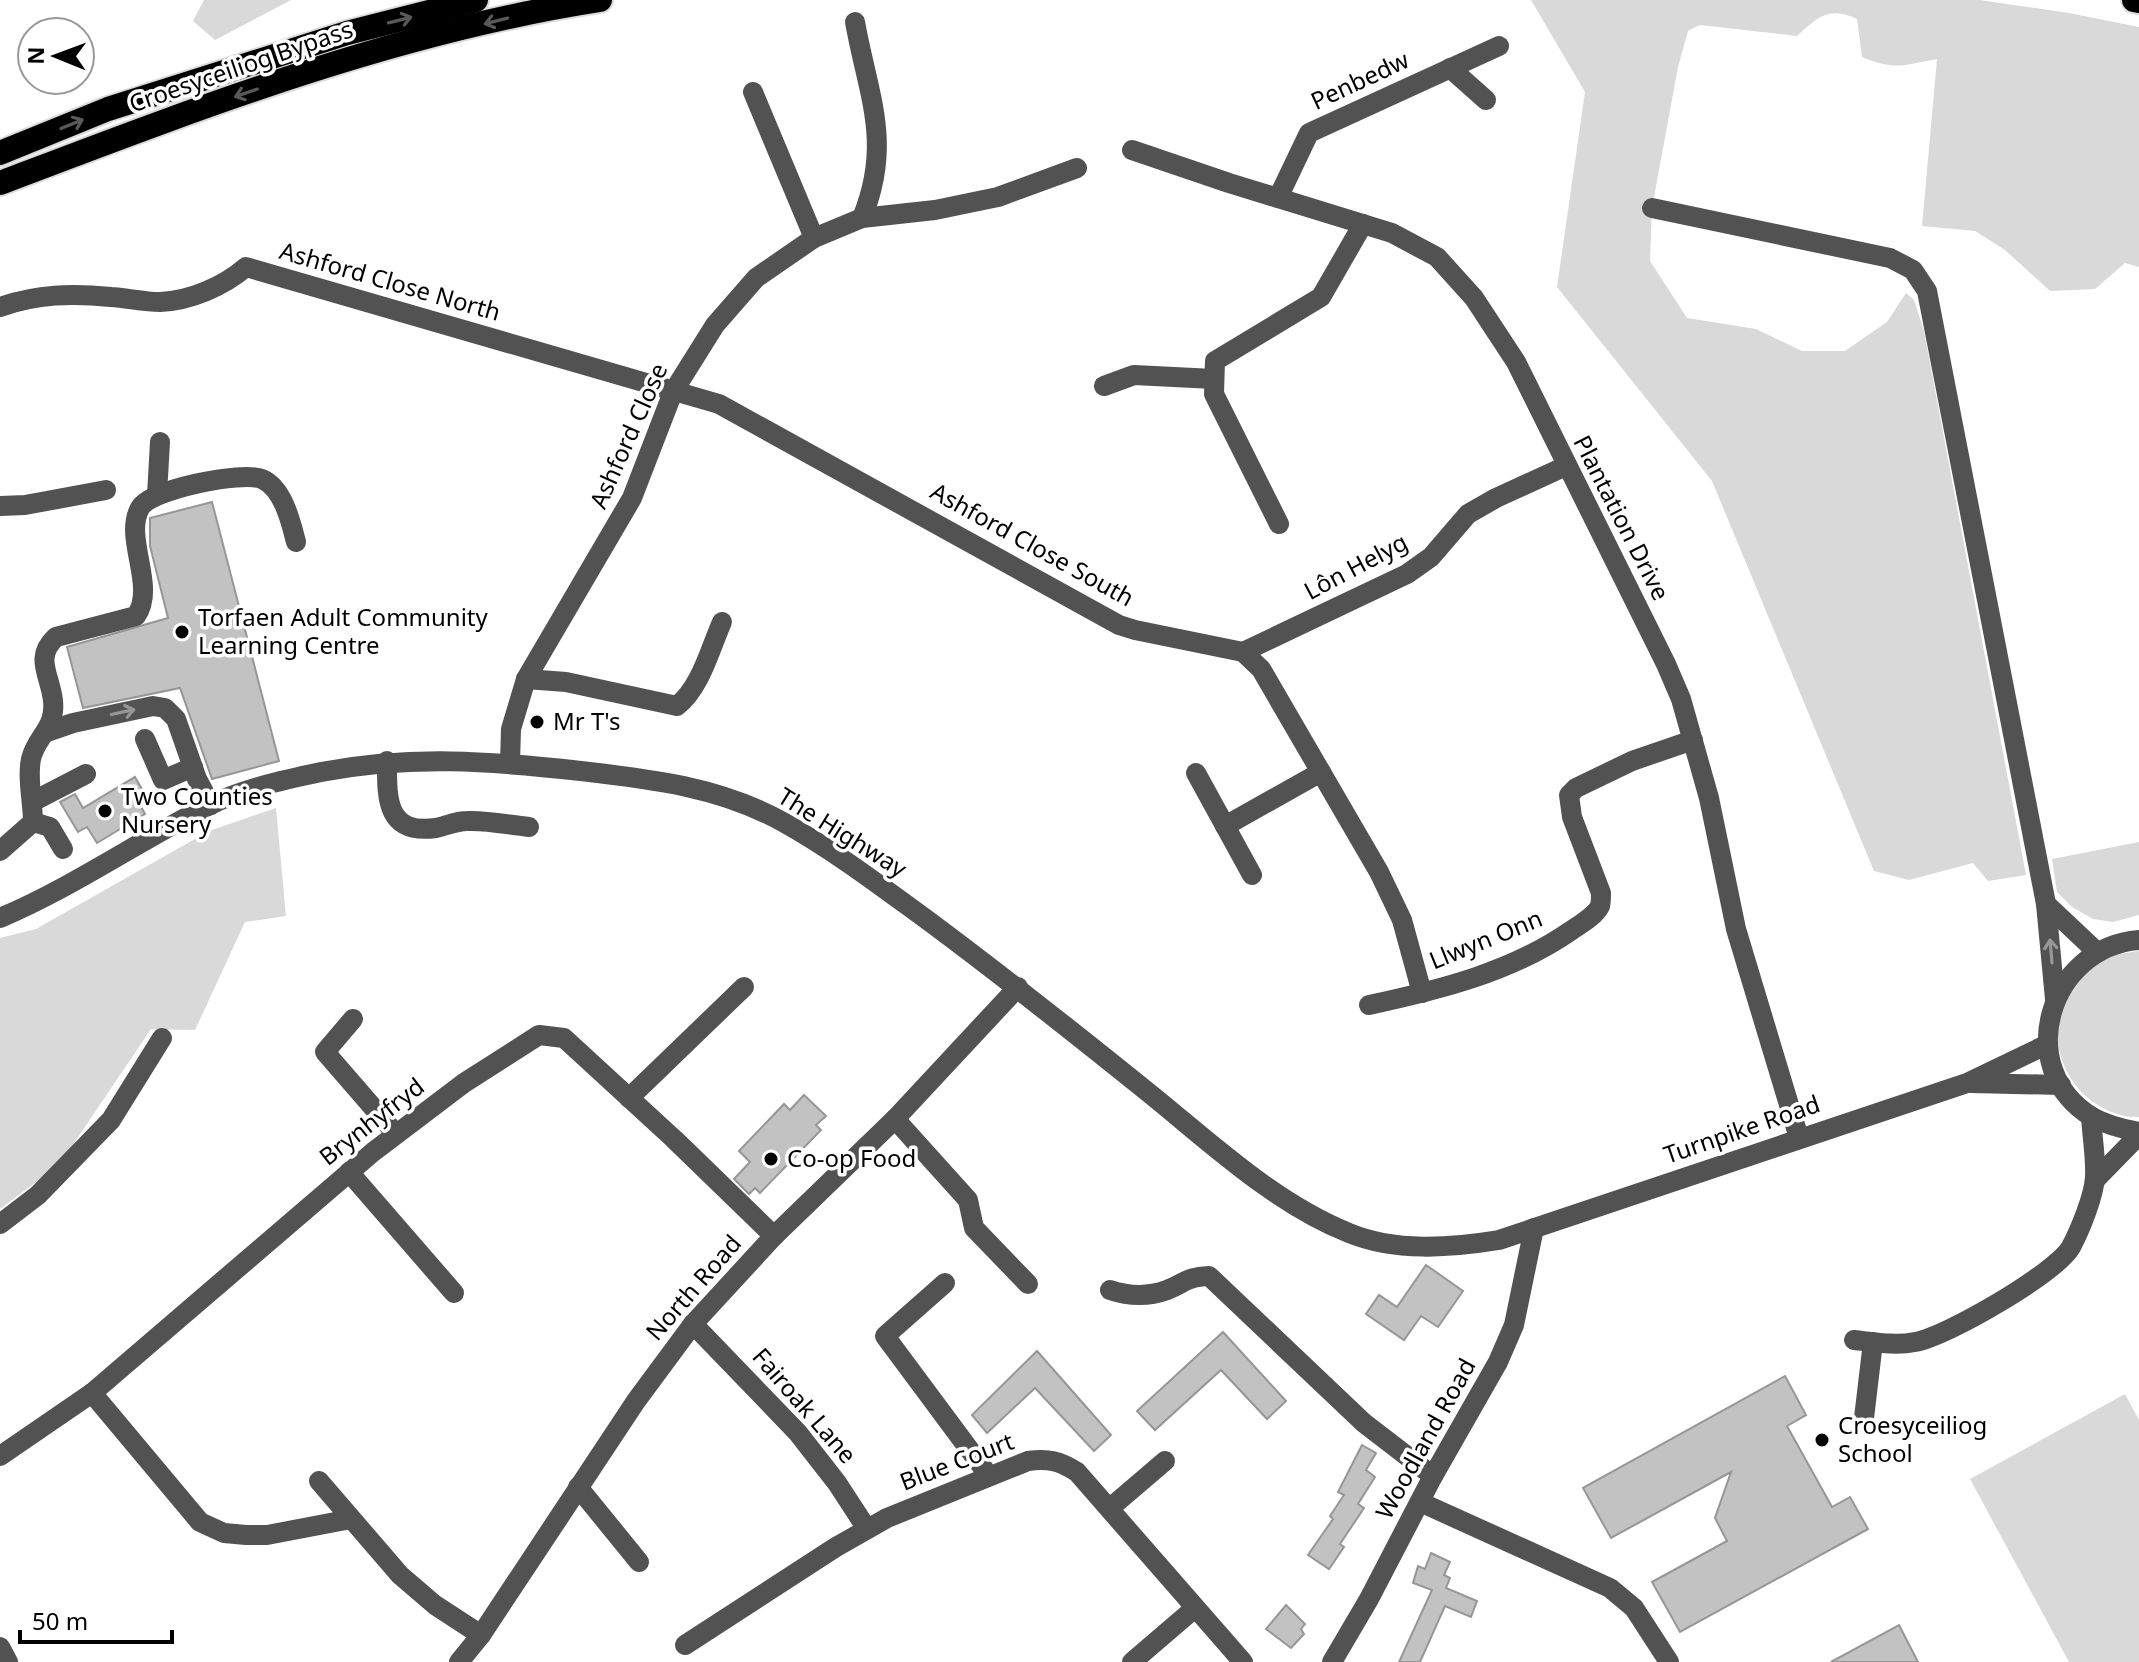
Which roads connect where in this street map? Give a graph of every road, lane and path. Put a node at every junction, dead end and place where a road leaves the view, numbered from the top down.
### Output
1 (476, 0) edge
2 (600, 0) edge
3 (855, 22) dead end
4 (1499, 46) dead end
5 (1450, 68) junction
6 (753, 92) dead end
7 (1486, 100) dead end
8 (1132, 150) dead end
9 (0, 153) edge
10 (1077, 168) dead end
11 (0, 183) edge
12 (1278, 198) junction
13 (1652, 208) dead end
14 (862, 218) junction
15 (1363, 224) junction
16 (814, 238) junction
17 (0, 307) edge
18 (1214, 379) junction
19 (1104, 386) dead end
20 (673, 392) junction
21 (160, 442) dead end
22 (1566, 466) junction
23 (106, 490) dead end
24 (157, 495) junction
25 (0, 506) edge
26 (1279, 524) dead end
27 (296, 542) dead end
28 (722, 622) dead end
29 (1243, 652) junction
30 (526, 679) junction
31 (47, 732) junction
32 (145, 739) dead end
33 (1693, 740) junction
34 (387, 761) junction
35 (510, 763) junction
36 (193, 767) junction
37 (1321, 772) junction
38 (1196, 773) dead end
39 (86, 774) dead end
40 (211, 805) junction
41 (33, 812) junction
42 (1225, 826) junction
43 (529, 827) dead end
44 (63, 849) dead end
45 (0, 851) edge
46 (1252, 875) dead end
47 (2046, 904) junction
48 (0, 918) edge
49 (2138, 939) edge
50 (2097, 952) junction
51 (744, 987) dead end
52 (1018, 987) junction
53 (1422, 993) junction
54 (2055, 999) junction
55 (1369, 1005) dead end
56 (353, 1019) dead end
57 (162, 1038) dead end
58 (2048, 1044) junction
59 (1967, 1083) junction
60 (2061, 1085) junction
61 (629, 1098) junction
62 (2091, 1116) junction
63 (895, 1119) junction
64 (2139, 1133) edge
65 (396, 1134) junction
66 (1799, 1138) junction
67 (349, 1172) junction
68 (2095, 1180) junction
69 (0, 1224) edge
70 (1534, 1228) junction
71 (774, 1236) junction
72 (945, 1283) dead end
73 (1028, 1284) dead end
74 (1110, 1290) dead end
75 (454, 1293) dead end
76 (693, 1324) junction
77 (92, 1393) junction
78 (1864, 1418) dead end
79 (0, 1456) edge
80 (1165, 1461) dead end
81 (989, 1476) junction
82 (1433, 1476) junction
83 (319, 1481) dead end
84 (578, 1487) junction
85 (1420, 1502) junction
86 (1110, 1508) junction
87 (351, 1519) junction
88 (867, 1529) junction
89 (639, 1562) dead end
90 (1195, 1608) junction
91 (481, 1635) junction
92 (685, 1645) dead end
93 (0, 1647) edge
94 (8, 1662) edge
95 (459, 1662) edge
96 (1132, 1662) edge
97 (1243, 1662) edge
98 (1332, 1662) edge
99 (1669, 1662) edge

9 -> 1 highway, Croesyceiliog Bypass
2 -> 11 highway, Croesyceiliog Bypass
3 - 14 street
4 - 5 street, Penbedw
5 - 7 street
5 - 12 street, Penbedw
6 - 16 street
8 - 12 street, Plantation Drive
10 - 14 street, Ashford Close
12 - 15 street, Plantation Drive
13 - 47 street
14 - 16 street, Ashford Close
15 - 18 street
15 - 22 street, Plantation Drive
16 - 20 street, Ashford Close
17 - 20 street, Ashford Close North
18 - 19 street
18 - 26 street
20 - 29 street, Ashford Close South
20 - 30 street, Ashford Close
21 - 24 street
22 - 29 street, Lôn Helyg
22 - 33 street, Plantation Drive
23 - 25 street
24 - 27 street
24 - 31 street
28 - 30 street
29 - 37 street
30 - 35 street, Ashford Close
31 -> 36 street
31 - 41 street
32 - 36 street
33 - 53 street, Llwyn Onn
33 - 66 street, Plantation Drive
34 - 35 street, The Highway
34 - 40 street, The Highway
34 - 43 street
35 - 52 street, The Highway
36 - 40 street
37 - 42 street
37 - 53 street
38 - 42 street
39 - 41 street
40 - 48 street, The Highway
41 - 44 street
41 - 45 street
42 - 46 street
47 - 50 street
54 -> 47 street
49 - 50 street
50 - 54 street
51 - 61 street
52 - 63 street, North Road
52 - 70 street, The Highway
53 - 55 street, Llwyn Onn
54 - 58 street
56 - 65 street
57 - 69 street
58 - 59 street, Turnpike Road
58 - 60 street
59 - 60 street, Turnpike Road
59 - 66 street, Turnpike Road
60 - 62 street
61 - 65 street, Brynhyfryd
61 - 71 street, Brynhyfryd
62 - 64 street
62 - 68 street
63 - 71 street, North Road
63 - 73 street
64 - 68 street
65 - 67 street, Brynhyfryd
66 - 70 street, Turnpike Road
67 - 75 street
67 - 77 street, Brynhyfryd
68 - 78 street
70 - 82 street, Woodland Road
71 - 76 street, North Road
72 - 81 street
74 - 82 street
76 - 84 street, North Road
76 - 88 street, Fairoak Lane
77 - 79 street, Brynhyfryd
77 - 87 street
80 - 86 street
81 - 86 street, Blue Court
81 - 88 street, Blue Court
82 - 85 street, Woodland Road
83 - 87 street
84 - 89 street
84 - 91 street, North Road
85 - 98 street, Woodland Road
85 - 99 street
86 - 90 street, Blue Court
87 - 91 street
88 - 92 street, Blue Court
90 - 96 street
90 - 97 street, Blue Court
91 - 95 street, North Road
93 - 94 street

